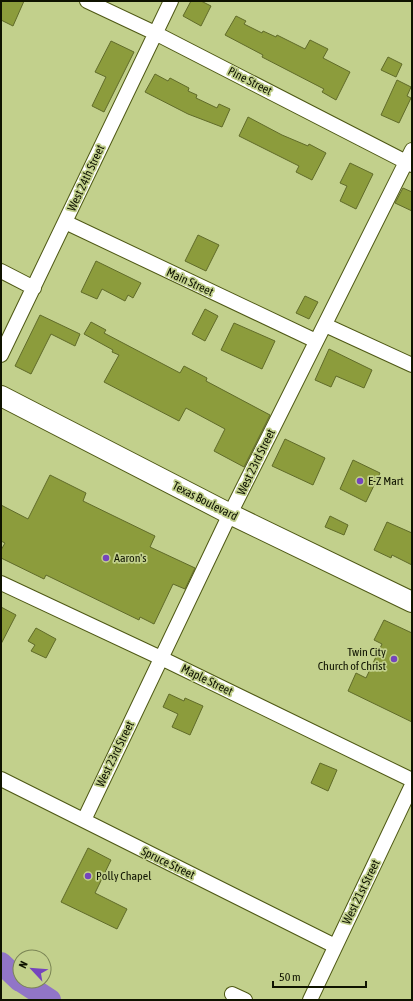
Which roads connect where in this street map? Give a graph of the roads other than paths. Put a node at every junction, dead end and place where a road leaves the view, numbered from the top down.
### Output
1 (87, 1) edge
2 (171, 1) edge
3 (155, 33) junction
4 (410, 159) edge
5 (65, 222) junction
6 (1, 271) edge
7 (34, 288) junction
8 (325, 325) junction
9 (316, 342) junction
10 (1, 354) edge
11 (412, 365) edge
12 (1, 396) edge
13 (230, 514) junction
14 (1, 583) edge
15 (412, 602) edge
16 (161, 658) junction
17 (1, 779) edge
18 (412, 780) edge
19 (412, 785) edge
20 (84, 820) junction
21 (335, 946) junction
22 (310, 1000) edge

1 - 3 street, Pine Street
2 - 3 street, West 24th Street
3 - 4 street, Pine Street
3 - 5 street, West 24th Street
4 - 8 street, West 23rd Street
5 - 7 street, West 24th Street
5 - 9 street, Main Street
6 - 7 street
7 - 10 street, West 24th Street
8 - 9 street, West 23rd Street
8 - 11 street
9 - 13 street, West 23rd Street
12 - 13 main road, Texas Boulevard
13 - 15 main road, Texas Boulevard
13 - 16 street, West 23rd Street
14 - 16 street, Maple Street
16 - 18 street, Maple Street
16 - 20 street, West 23rd Street
17 - 20 street, Spruce Street
19 - 21 street, West 21st Street
20 - 21 street, Spruce Street
21 - 22 street, West 21st Street

